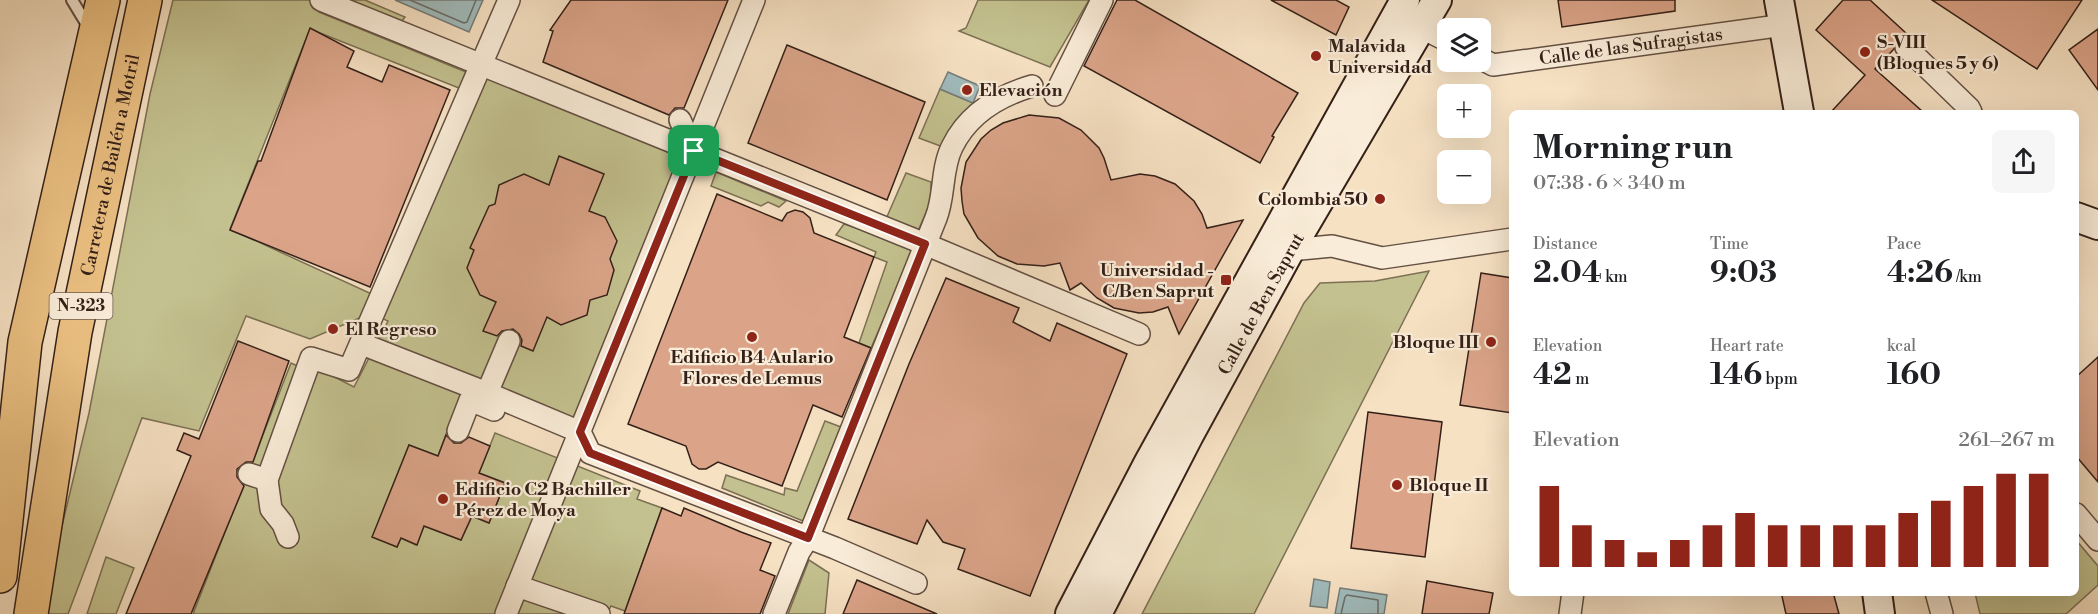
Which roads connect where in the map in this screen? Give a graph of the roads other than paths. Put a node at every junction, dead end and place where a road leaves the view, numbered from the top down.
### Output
1 (72, 0) edge
2 (103, 0) edge
3 (145, 0) edge
4 (321, 0) edge
5 (509, 0) edge
6 (754, 0) edge
7 (1102, 0) edge
8 (1405, 0) edge
9 (1437, 0) edge
10 (1781, 12) edge
11 (1422, 28) junction
12 (94, 36) junction
13 (1437, 36) edge
14 (1906, 47) dead end
15 (482, 64) junction
16 (1491, 64) edge
17 (1032, 86) dead end
18 (1055, 95) dead end
19 (1799, 110) edge
20 (1970, 110) edge
21 (680, 120) dead end
22 (694, 151) junction
23 (2079, 218) edge
24 (2098, 225) edge
25 (1509, 239) edge
26 (925, 244) junction
27 (1290, 250) junction
28 (1139, 334) dead end
29 (509, 341) dead end
30 (362, 344) junction
31 (487, 393) junction
32 (458, 431) dead end
33 (578, 437) junction
34 (2079, 518) edge
35 (288, 537) dead end
36 (808, 538) junction
37 (2098, 540) edge
38 (0, 576) edge
39 (916, 583) dead end
40 (517, 586) junction
41 (1573, 596) edge
42 (1877, 596) edge
43 (1937, 596) edge
44 (31, 614) edge
45 (506, 614) edge
46 (599, 614) edge
47 (774, 614) edge
48 (1070, 614) edge
49 (1097, 614) edge
50 (1570, 614) edge
51 (1880, 614) edge
52 (1942, 614) edge

1 - 12 lane
2 - 12 main road, N-323
3 - 44 main road, Carretera de Bailén a Motril / N-323
4 - 15 street
5 - 15 street
6 - 22 street
7 - 18 street
8 - 48 street, Calle de Ben Saprut
9 - 11 street, Calle de Ben Saprut
10 - 16 street, Calle de las Sufragistas
10 - 19 street
11 - 13 street
11 - 27 street, Calle de Ben Saprut
12 - 38 main road, N-323
14 - 20 street
15 - 22 street
15 - 30 street
17 - 26 street
21 - 22 street
22 - 26 street
22 - 33 street
23 - 24 street
25 - 27 street
26 - 28 street
26 - 36 street
27 - 49 street, Calle de Ben Saprut
29 - 31 street
30 - 31 street
30 - 35 street
31 - 33 street
32 - 33 street
33 - 36 street
33 - 40 street
34 - 37 street
36 - 39 street
36 - 47 street
40 - 45 street
40 - 46 street
41 - 50 street
42 - 51 street
43 - 52 street

